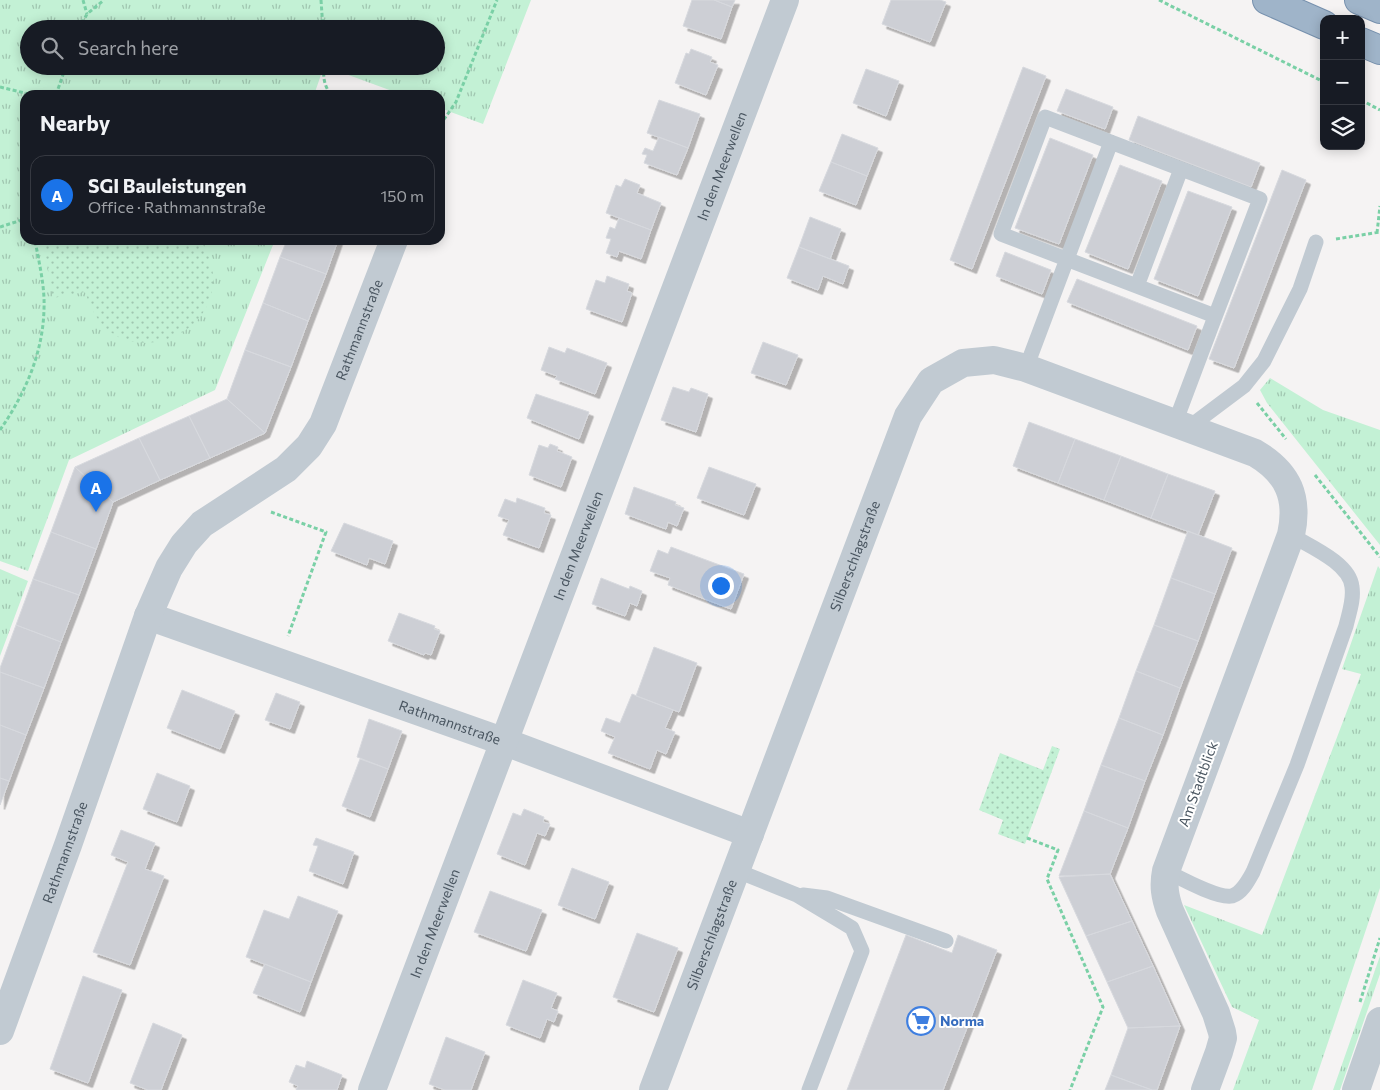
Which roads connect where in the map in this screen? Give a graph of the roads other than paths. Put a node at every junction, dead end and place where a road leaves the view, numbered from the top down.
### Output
1 (785, 0) edge
2 (1267, 0) edge
3 (1359, 0) edge
4 (1380, 9) edge
5 (1320, 23) edge
6 (1365, 44) edge
7 (1380, 50) edge
8 (1112, 142) junction
9 (1181, 169) junction
10 (1316, 242) road end
11 (392, 245) edge
12 (1067, 259) junction
13 (1137, 286) junction
14 (1215, 316) junction
15 (1026, 368) junction
16 (1181, 425) junction
17 (1282, 476) joint
18 (1291, 535) junction
19 (148, 616) junction
20 (505, 742) junction
21 (750, 834) junction
22 (735, 870) junction
23 (1166, 872) junction
24 (797, 894) junction
25 (946, 941) dead end
26 (1380, 1022) edge
27 (0, 1031) edge
28 (372, 1090) edge
29 (653, 1090) edge
30 (809, 1090) edge
31 (1205, 1090) edge
32 (1356, 1090) edge

1 - 20 street, In den Meerwellen
2 - 5 highway
3 - 4 highway
6 - 7 highway
8 - 9 lane
8 - 12 lane
8 - 12 lane
9 - 13 lane
9 - 14 lane
10 - 16 lane
11 - 19 street, Rathmannstraße
12 - 13 lane
12 - 15 lane
13 - 14 lane
14 - 16 lane
15 - 16 street, Silberschlagstraße
15 - 21 street, Silberschlagstraße
16 - 17 street, Silberschlagstraße
17 - 18 street, Am Stadtblick
18 - 23 street, Am Stadtblick
18 - 23 lane
19 - 20 street, Rathmannstraße
19 - 27 street, Rathmannstraße
20 - 21 street, Rathmannstraße
20 - 28 street, In den Meerwellen
21 - 22 street, Silberschlagstraße
22 - 24 lane
22 - 29 street, Silberschlagstraße
23 - 31 street, Am Stadtblick
24 - 25 lane
24 - 30 lane
26 - 32 street

